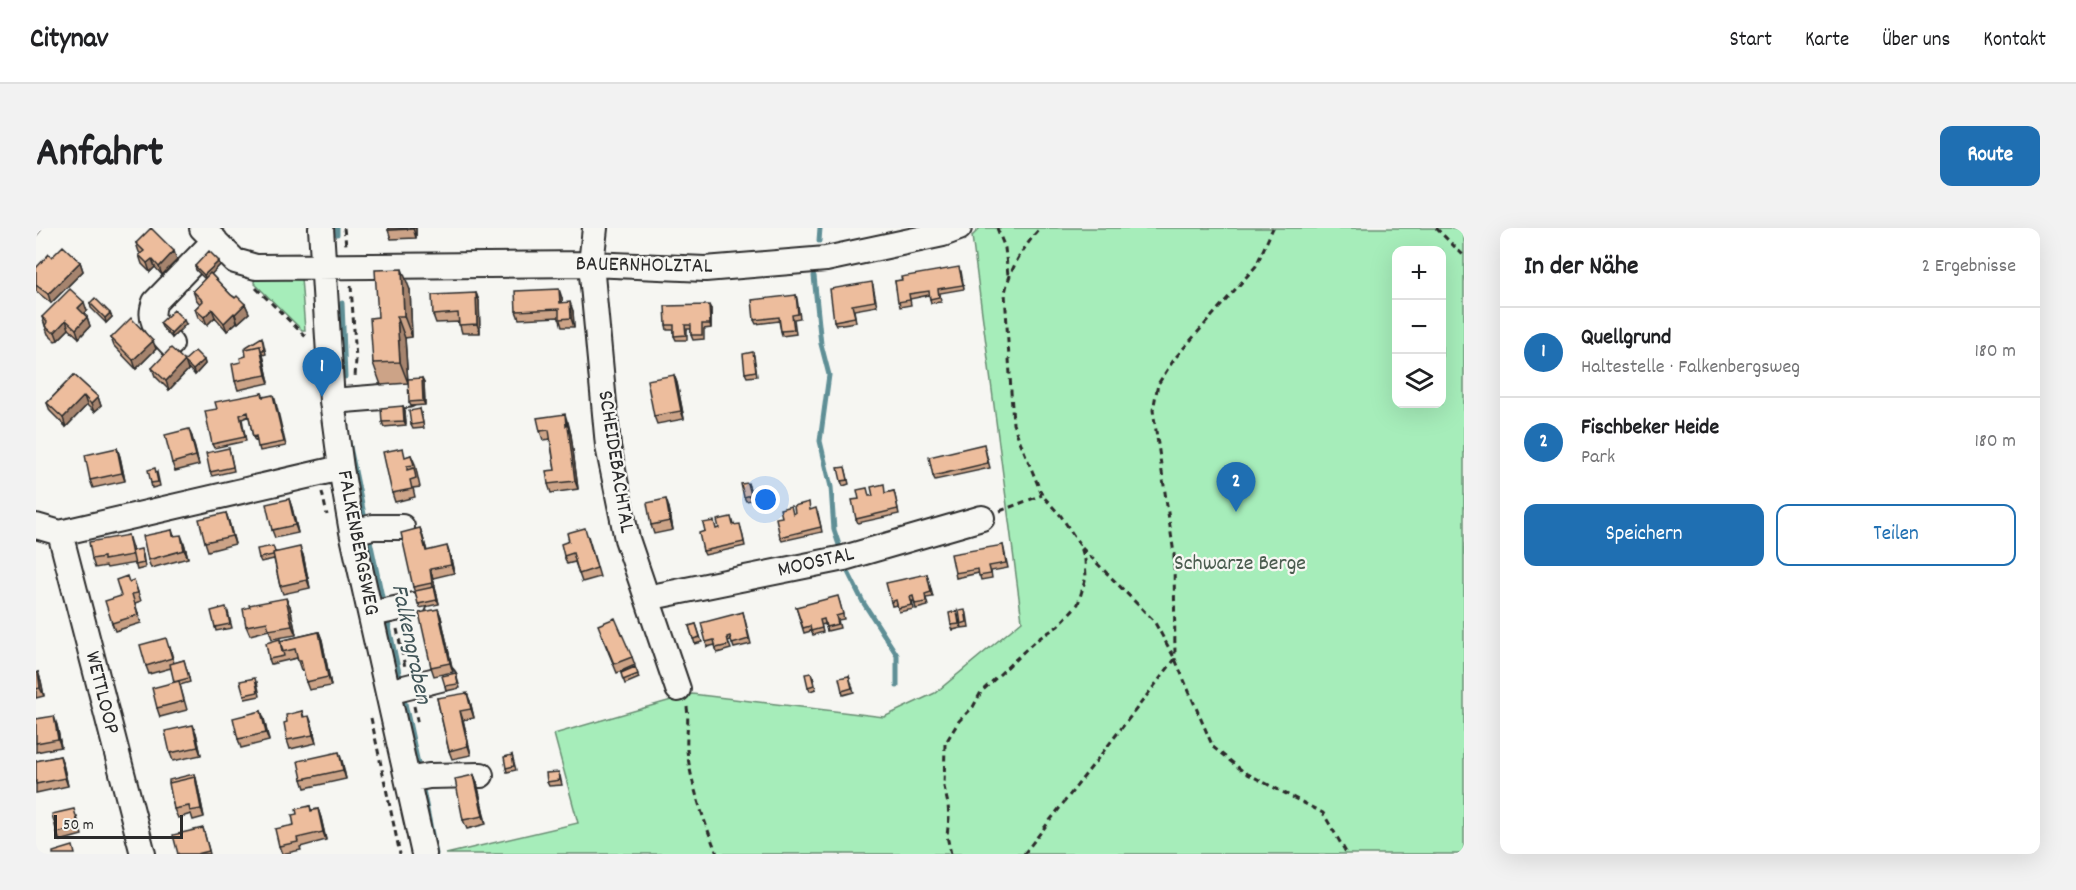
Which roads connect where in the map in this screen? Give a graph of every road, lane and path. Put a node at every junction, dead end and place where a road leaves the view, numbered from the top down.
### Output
1 (321, 228) edge
2 (595, 228) edge
3 (959, 228) edge
4 (997, 228) edge
5 (1040, 228) edge
6 (1273, 228) edge
7 (1436, 228) edge
8 (208, 234) edge
9 (1464, 256) edge
10 (591, 264) junction
11 (324, 266) junction
12 (1008, 277) junction
13 (255, 287) dead end
14 (171, 344) dead end
15 (329, 352) junction
16 (407, 395) edge
17 (332, 401) junction
18 (341, 468) junction
19 (1042, 495) junction
20 (982, 518) joint
21 (36, 526) edge
22 (402, 526) dead end
23 (361, 529) junction
24 (60, 532) junction
25 (1081, 547) junction
26 (647, 598) junction
27 (414, 605) dead end
28 (379, 612) junction
29 (1175, 659) junction
30 (444, 678) edge
31 (678, 689) joint
32 (397, 691) junction
33 (481, 775) dead end
34 (416, 778) junction
35 (143, 854) edge
36 (424, 854) edge
37 (717, 854) edge
38 (951, 854) edge
39 (1024, 854) edge
40 (1347, 854) edge

1 - 11 street, FALKENBERGSWEG
2 - 10 street, SCHEIDEBACHTAL
3 - 10 street, BAUERNHOLZTAL
4 - 12 path
5 - 12 path
6 - 29 path
7 - 9 path
8 - 11 street, BAUERNHOLZTAL
8 - 14 street
10 - 11 street, BAUERNHOLZTAL
10 - 26 street, SCHEIDEBACHTAL
11 - 15 street, FALKENBERGSWEG
12 - 19 path
13 - 15 path
15 - 17 street, FALKENBERGSWEG
16 - 17 street
17 - 18 street, FALKENBERGSWEG
18 - 23 street, FALKENBERGSWEG
18 - 24 street
19 - 20 path
19 - 25 path
20 - 26 street, MOOSTAL
21 - 24 street
22 - 23 street
23 - 28 street, FALKENBERGSWEG
24 - 35 street, WETTLOOP
25 - 29 path
25 - 38 path
26 - 31 street, SCHEIDEBACHTAL
27 - 28 street
28 - 32 street, FALKENBERGSWEG
29 - 39 path
29 - 40 path
30 - 32 street
31 - 37 path
32 - 34 street, FALKENBERGSWEG
33 - 34 street
34 - 36 street, FALKENBERGSWEG

